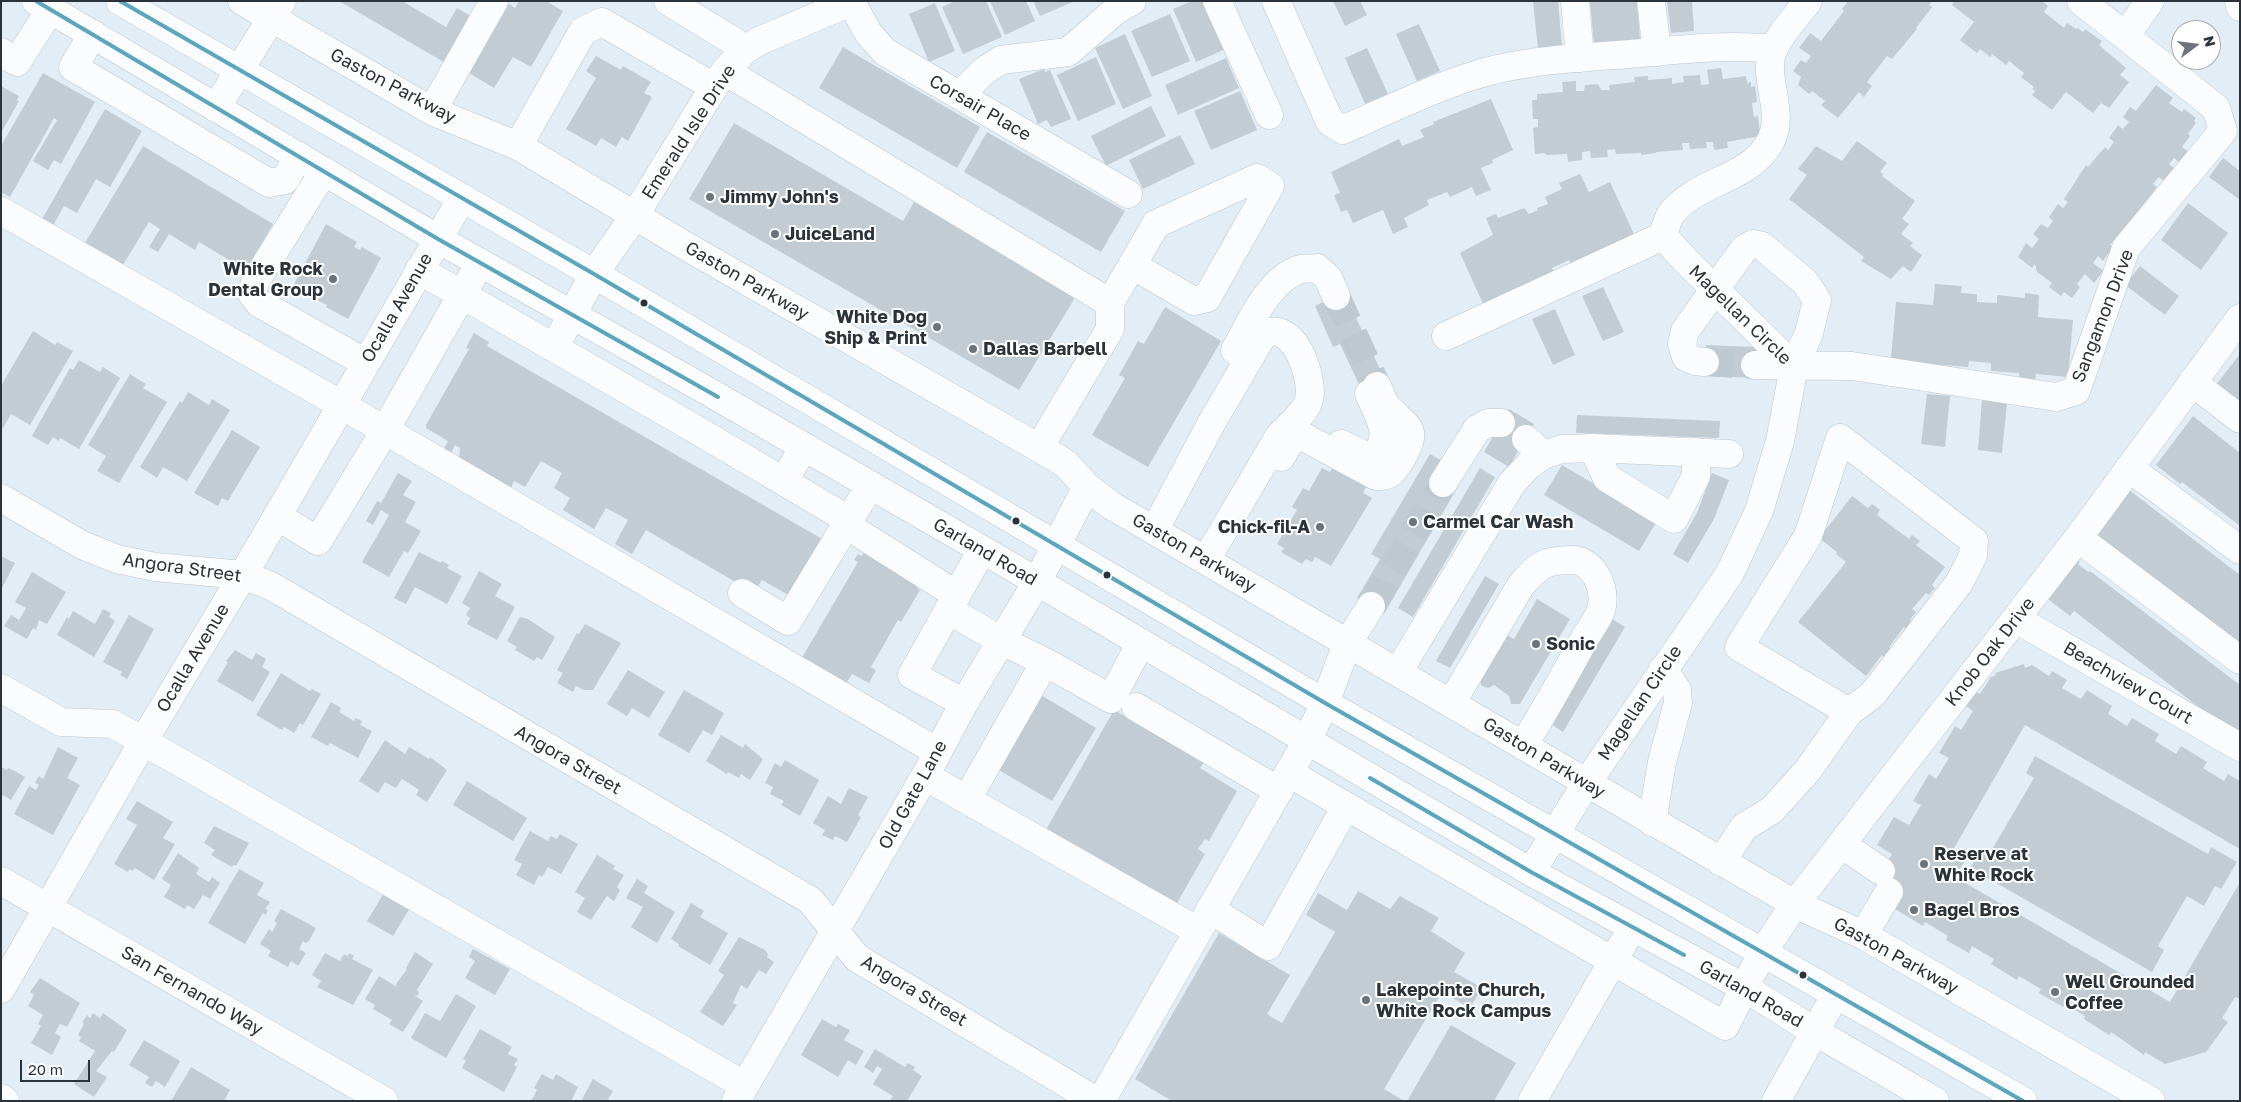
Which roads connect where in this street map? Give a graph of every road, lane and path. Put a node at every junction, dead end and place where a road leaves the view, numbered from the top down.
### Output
1 (120, 1) edge
2 (242, 1) edge
3 (494, 1) edge
4 (668, 1) edge
5 (1132, 1) edge
6 (1217, 1) edge
7 (1276, 1) edge
8 (1575, 1) edge
9 (1651, 1) edge
10 (1808, 1) edge
11 (2081, 1) edge
12 (2150, 1) edge
13 (2239, 1) edge
14 (852, 2) edge
15 (43, 6) edge
16 (2240, 7) edge
17 (277, 10) edge
18 (93, 34) junction
19 (2125, 36) junction
20 (746, 49) junction
21 (1774, 49) junction
22 (1, 52) edge
23 (1657, 52) junction
24 (1580, 58) junction
25 (136, 60) junction
26 (240, 70) junction
27 (719, 79) junction
28 (180, 87) junction
29 (116, 92) junction
30 (960, 95) junction
31 (216, 108) junction
32 (432, 111) junction
33 (1269, 115) dead end
34 (161, 118) junction
35 (241, 124) junction
36 (518, 146) junction
37 (223, 155) junction
38 (299, 156) junction
39 (324, 171) junction
40 (1128, 194) dead end
41 (462, 198) junction
42 (1, 211) edge
43 (635, 215) junction
44 (1663, 236) junction
45 (438, 239) junction
46 (480, 263) junction
47 (1132, 265) junction
48 (419, 270) junction
49 (594, 274) junction
50 (1714, 290) junction
51 (463, 296) junction
52 (1110, 303) junction
53 (572, 315) junction
54 (2240, 318) edge
55 (1263, 335) junction
56 (1446, 336) dead end
57 (554, 348) junction
58 (1705, 362) tunnel mouth
59 (366, 363) junction
60 (1755, 365) tunnel mouth
61 (1794, 367) junction
62 (2192, 382) junction
63 (711, 393) junction
64 (341, 405) junction
65 (2240, 419) edge
66 (1212, 422) junction
67 (1294, 422) junction
68 (1501, 423) dead end
69 (690, 426) junction
70 (384, 432) junction
71 (803, 448) junction
72 (1039, 448) junction
73 (1592, 448) junction
74 (1696, 452) junction
75 (1729, 454) dead end
76 (2129, 468) junction
77 (784, 481) junction
78 (1444, 483) tunnel mouth
79 (870, 486) junction
80 (1087, 487) junction
81 (1, 498) edge
82 (276, 516) junction
83 (847, 522) junction
84 (1154, 531) junction
85 (2078, 538) junction
86 (1057, 545) junction
87 (982, 550) junction
88 (2240, 550) edge
89 (1213, 564) junction
90 (243, 575) junction
91 (1037, 582) junction
92 (742, 593) dead end
93 (953, 602) junction
94 (1371, 606) tunnel mouth
95 (2016, 619) junction
96 (1002, 641) junction
97 (1141, 643) junction
98 (1347, 644) junction
99 (2240, 660) edge
100 (1045, 662) junction
101 (1663, 669) junction
102 (1398, 672) junction
103 (1, 688) edge
104 (1325, 702) junction
105 (1452, 702) junction
106 (964, 703) junction
107 (1136, 707) dead end
108 (1849, 712) junction
109 (144, 740) junction
110 (1306, 741) junction
111 (1523, 746) junction
112 (2240, 747) edge
113 (938, 752) junction
114 (925, 776) junction
115 (1284, 782) junction
116 (1586, 784) junction
117 (967, 799) junction
118 (1346, 806) junction
119 (1652, 822) junction
120 (1556, 832) junction
121 (1841, 844) junction
122 (1721, 862) junction
123 (1531, 872) junction
124 (1, 881) edge
125 (1795, 904) junction
126 (49, 909) junction
127 (1204, 920) junction
128 (1632, 928) junction
129 (835, 932) junction
130 (1863, 935) junction
131 (1762, 952) junction
132 (1613, 960) junction
133 (1745, 988) junction
134 (1, 989) edge
135 (1836, 994) junction
136 (1814, 1032) junction
137 (740, 1093) edge
138 (1, 1098) edge
139 (6, 1101) edge
140 (384, 1101) edge
141 (1096, 1101) edge
142 (1101, 1101) edge
143 (1532, 1101) edge
144 (1776, 1101) edge
145 (1934, 1101) edge
146 (2023, 1101) edge
147 (2151, 1101) edge

1 - 26 street
2 - 17 street, Gaston Parkway
3 - 32 street
4 - 20 street
5 - 30 street
6 - 33 street
7 - 24 street
8 - 24 street
9 - 23 street
10 - 21 street
11 - 19 street
12 - 19 street
13 - 16 street
14 - 20 street, Emerald Isle Drive
14 - 30 street, Corsair Place
15 - 18 street, Garland Road
15 - 22 street
17 - 26 street
17 - 32 street, Gaston Parkway
18 - 25 street, Garland Road
18 - 29 street
19 - 61 street, Sangamon Drive
20 - 27 street, Emerald Isle Drive
21 - 23 street
21 - 44 street
23 - 24 street
25 - 28 street, Garland Road
25 - 29 street
26 - 31 street
26 - 41 street
27 - 36 street
27 - 43 street, Emerald Isle Drive
27 - 52 street
28 - 31 street, Garland Road
28 - 34 street
29 - 34 street
30 - 40 street, Corsair Place
31 - 35 street, Garland Road
32 - 36 street, Gaston Parkway
34 - 37 street
35 - 37 street
35 - 38 street, Garland Road
36 - 43 street, Gaston Parkway
37 - 38 street
38 - 39 street, Garland Road
39 - 45 street, Garland Road
39 - 59 street
41 - 45 street, Ocalla Avenue
41 - 49 street
42 - 64 street
43 - 49 street, Emerald Isle Drive
43 - 72 street, Gaston Parkway
44 - 50 street, Magellan Circle
44 - 56 street
45 - 46 street, Garland Road
45 - 48 street, Ocalla Avenue
46 - 51 street
46 - 53 street, Garland Road
47 - 47 street
47 - 52 street
48 - 51 street
48 - 59 street, Ocalla Avenue
49 - 53 street, Emerald Isle Drive
49 - 86 street
50 - 58 street
50 - 61 street, Magellan Circle
50 - 61 street
51 - 57 street
51 - 70 street
52 - 72 street
53 - 57 street, Emerald Isle Drive
53 - 63 street, Garland Road
54 - 62 street, Knob Oak Drive
55 - 66 street
55 - 66 street
55 - 67 street
57 - 69 street
59 - 64 street, Ocalla Avenue
60 - 61 street
61 - 101 street, Magellan Circle
62 - 65 street
62 - 76 street, Knob Oak Drive
63 - 69 street
63 - 71 street, Garland Road
64 - 70 street
64 - 82 street, Ocalla Avenue
66 - 84 street
67 - 89 street
67 - 89 street
68 - 78 street
69 - 77 street
70 - 82 street
70 - 113 street
71 - 77 street
71 - 79 street, Garland Road
72 - 80 street, Gaston Parkway
73 - 74 street
73 - 74 street
73 - 102 street
74 - 75 street
76 - 85 street, Knob Oak Drive
76 - 88 street
77 - 83 street
79 - 83 street
79 - 87 street, Garland Road
80 - 84 street, Gaston Parkway
80 - 86 street, Old Gate Lane
81 - 90 street, Angora Street
82 - 90 street, Ocalla Avenue
83 - 92 street
83 - 93 street
84 - 89 street, Gaston Parkway
85 - 95 street, Knob Oak Drive
85 - 99 street
86 - 91 street, Old Gate Lane
86 - 104 street
87 - 91 street, Garland Road
87 - 93 street
89 - 98 street, Gaston Parkway
90 - 109 street, Ocalla Avenue
90 - 129 street, Angora Street
91 - 96 street, Old Gate Lane
91 - 97 street, Garland Road
93 - 96 street
93 - 106 street
94 - 98 street
95 - 112 street, Beachview Court
95 - 121 street, Knob Oak Drive
96 - 100 street
96 - 106 street, Old Gate Lane
97 - 100 street
97 - 110 street, Garland Road
98 - 102 street, Gaston Parkway
98 - 104 street
100 - 117 street
101 - 116 street, Magellan Circle
101 - 119 street
102 - 105 street, Gaston Parkway
103 - 109 street
104 - 110 street
104 - 120 street
105 - 111 street, Gaston Parkway
105 - 111 street
106 - 113 street, Old Gate Lane
107 - 115 street
108 - 108 street
108 - 122 street
109 - 126 street, Ocalla Avenue
109 - 137 street
110 - 115 street
110 - 123 street, Garland Road
111 - 116 street, Gaston Parkway
113 - 114 street, Old Gate Lane
114 - 117 street
114 - 129 street, Old Gate Lane
115 - 118 street
115 - 127 street
116 - 119 street, Gaston Parkway
116 - 120 street, Magellan Circle
117 - 127 street
118 - 127 street
118 - 132 street
119 - 122 street, Gaston Parkway
120 - 123 street, Magellan Circle
120 - 131 street
121 - 125 street, Knob Oak Drive
121 - 130 street
122 - 125 street, Gaston Parkway
123 - 128 street, Garland Road
124 - 126 street, San Fernando Way
125 - 130 street, Gaston Parkway
125 - 131 street, Knob Oak Drive
126 - 134 street, Ocalla Avenue
126 - 140 street, San Fernando Way
127 - 142 street
128 - 132 street
128 - 133 street, Garland Road
129 - 137 street, Old Gate Lane
129 - 141 street, Angora Street
130 - 147 street, Gaston Parkway
131 - 133 street, Knob Oak Drive
131 - 135 street
132 - 133 street, Knob Oak Drive
132 - 143 street
133 - 136 street, Garland Road
135 - 136 street
135 - 146 street
136 - 144 street
136 - 145 street, Garland Road
138 - 139 street

